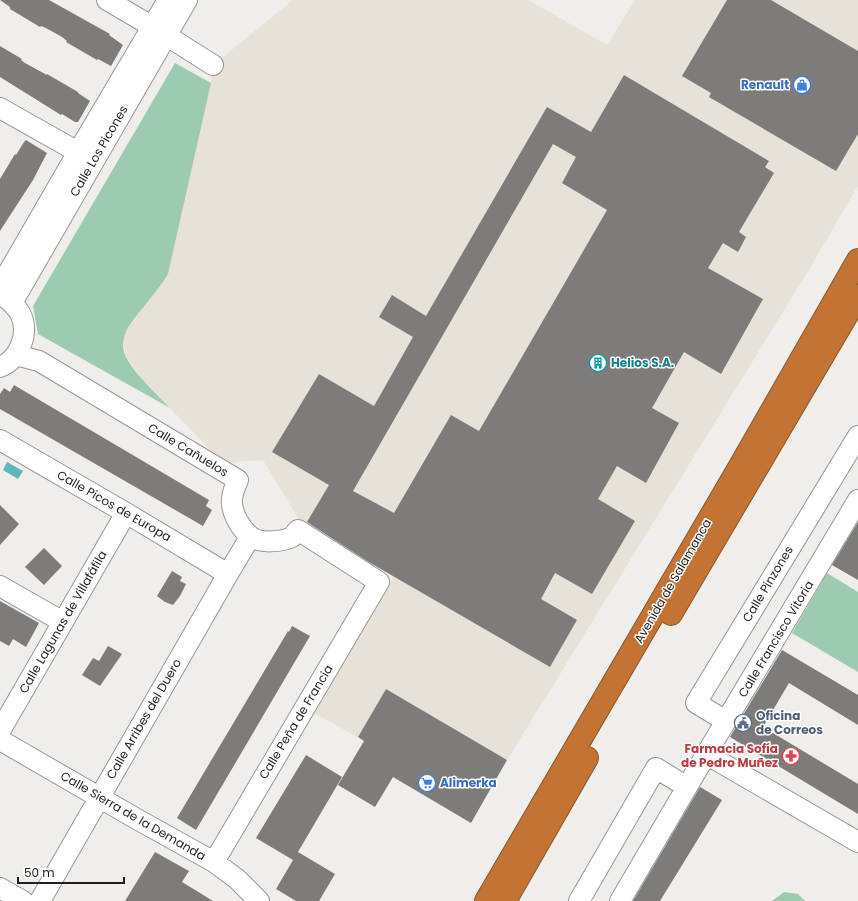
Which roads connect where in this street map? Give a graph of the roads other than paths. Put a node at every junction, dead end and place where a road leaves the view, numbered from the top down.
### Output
1 (107, 0) edge
2 (168, 0) edge
3 (187, 0) edge
4 (160, 32) junction
5 (213, 65) dead end
6 (0, 108) edge
7 (78, 152) junction
8 (858, 260) edge
9 (0, 287) edge
10 (858, 296) edge
11 (6, 299) edge
12 (19, 348) junction
13 (0, 367) edge
14 (858, 436) edge
15 (0, 440) edge
16 (858, 500) edge
17 (126, 513) junction
18 (250, 537) junction
19 (228, 574) junction
20 (0, 586) edge
21 (63, 622) junction
22 (726, 721) junction
23 (0, 731) edge
24 (0, 740) edge
25 (706, 754) junction
26 (687, 787) junction
27 (99, 797) junction
28 (858, 842) edge
29 (214, 862) junction
30 (0, 888) edge
31 (23, 901) edge
32 (40, 901) edge
33 (259, 901) edge
34 (486, 901) edge
35 (505, 901) edge
36 (579, 901) edge
37 (620, 901) edge

1 - 4 street
2 - 4 street, Calle Los Picones
3 - 4 street, Calle Los Picones
4 - 5 street
4 - 7 street, Calle Los Picones
4 - 11 street, Calle Los Picones
6 - 7 street
7 - 9 street, Calle Los Picones
8 - 34 highway, Avenida de Salamanca
10 - 35 highway, Avenida de Salamanca
11 - 12 street
12 - 13 street
12 - 18 street, Calle Cañuelos
14 - 22 street, Calle Pinzones
15 - 17 street, Calle Picos de Europa
16 - 22 street, Calle Francisco Vitoria
17 - 19 street, Calle Picos de Europa
17 - 21 street, Calle Lagunas de Villafáfila
18 - 19 street, Calle Arribes del Duero
18 - 29 street, Calle Peña de Francia
19 - 27 street, Calle Arribes del Duero
20 - 21 street
21 - 23 street, Calle Lagunas de Villafáfila
22 - 25 street, Calle Francisco Vitoria
24 - 27 street, Calle Sierra de la Demanda
25 - 26 street, Calle Francisco Vitoria
25 - 28 street
26 - 36 street
26 - 37 street, Calle Francisco Vitoria
27 - 29 street, Calle Sierra de la Demanda
27 - 32 street, Calle Arribes del Duero
29 - 33 street, Calle Sierra de la Demanda
30 - 31 street

